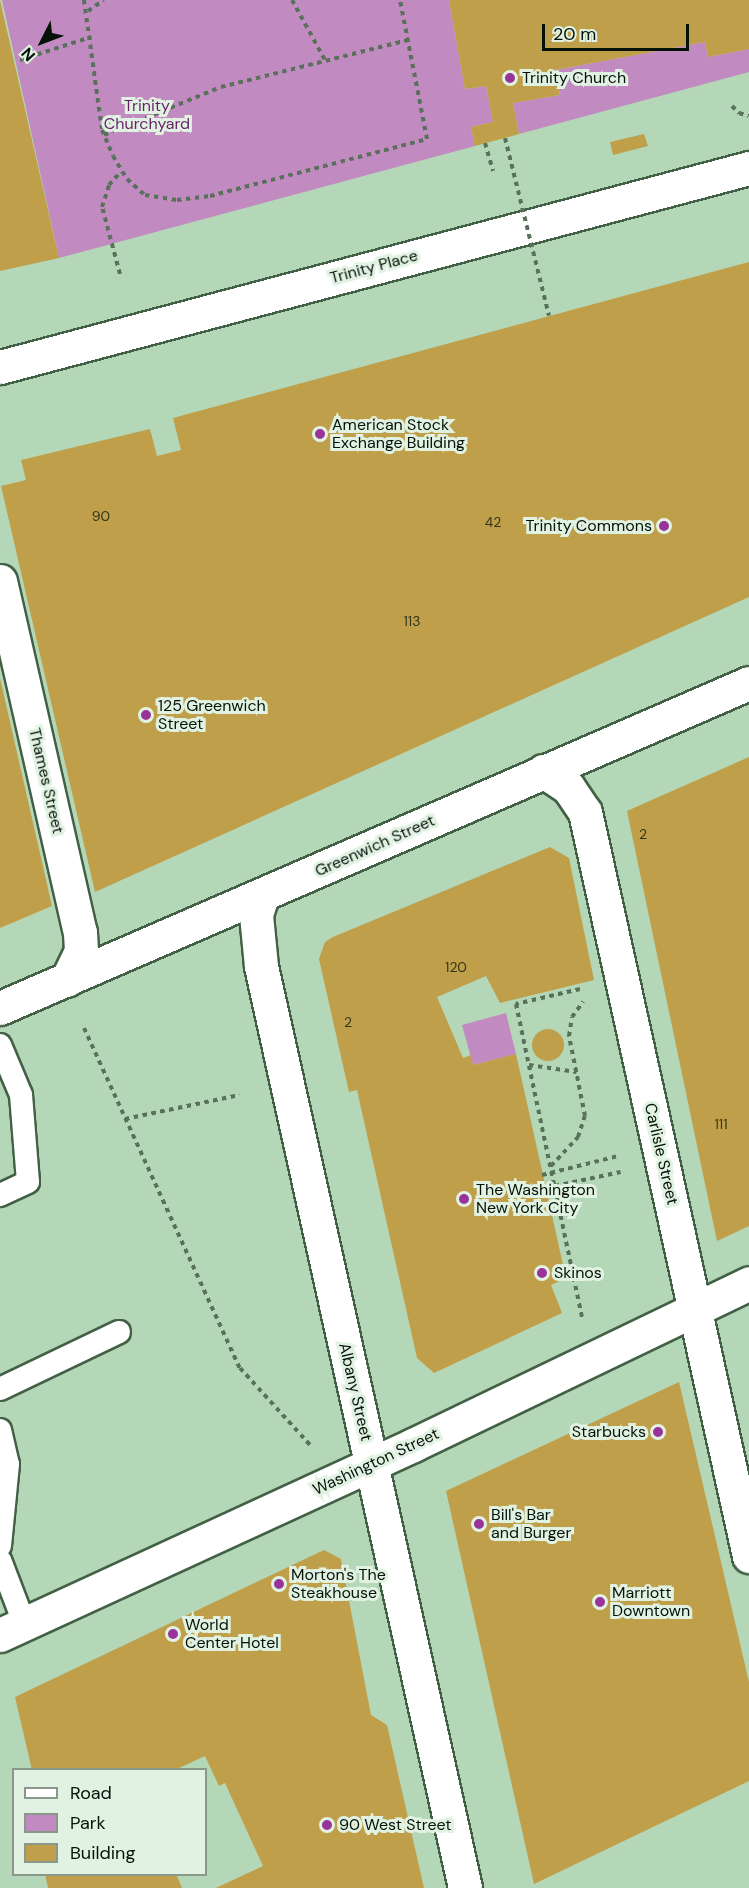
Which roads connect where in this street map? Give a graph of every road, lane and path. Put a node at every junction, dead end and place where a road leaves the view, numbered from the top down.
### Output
1 (84, 0) edge
2 (104, 0) edge
3 (292, 0) edge
4 (400, 0) edge
5 (87, 11) junction
6 (90, 37) junction
7 (408, 40) junction
8 (20, 60) dead end
9 (325, 60) junction
10 (732, 106) dead end
11 (749, 116) edge
12 (104, 135) junction
13 (506, 138) dead end
14 (485, 143) dead end
15 (749, 168) edge
16 (121, 171) junction
17 (493, 171) dead end
18 (120, 274) dead end
19 (549, 316) dead end
20 (0, 367) edge
21 (0, 581) edge
22 (749, 683) edge
23 (543, 771) junction
24 (262, 896) junction
25 (67, 980) junction
26 (591, 986) dead end
27 (0, 1008) edge
28 (572, 1017) dead end
29 (84, 1028) dead end
30 (0, 1045) edge
31 (529, 1065) junction
32 (576, 1072) junction
33 (240, 1095) dead end
34 (125, 1119) junction
35 (626, 1154) dead end
36 (550, 1166) junction
37 (629, 1170) dead end
38 (551, 1173) junction
39 (542, 1175) dead end
40 (554, 1186) junction
41 (0, 1195) edge
42 (749, 1282) edge
43 (694, 1309) junction
44 (583, 1321) dead end
45 (119, 1332) dead end
46 (0, 1389) edge
47 (0, 1430) edge
48 (315, 1450) dead end
49 (371, 1464) junction
50 (0, 1546) edge
51 (749, 1556) edge
52 (0, 1560) edge
53 (12, 1629) edge
54 (465, 1888) edge

1 - 5 path
2 - 5 path
3 - 9 path
4 - 7 path
5 - 6 path
6 - 8 path
6 - 12 path
7 - 9 path
7 - 16 path
9 - 12 path
10 - 11 path
12 - 16 path
13 - 19 path, bridge
14 - 17 path
15 - 20 street, Trinity Place
16 - 18 path
21 - 25 street, Thames Street
22 - 23 street, Greenwich Street
23 - 24 street, Greenwich Street
23 - 43 street, Carlisle Street
24 - 25 street, Greenwich Street
24 - 49 street, Albany Street
25 - 27 street, Greenwich Street
26 - 31 path
28 - 32 path
29 - 34 path
30 - 41 lane
31 - 32 path
31 - 36 path
32 - 36 path
33 - 34 path
34 - 48 path
35 - 38 path
36 - 38 path
37 - 40 path
38 - 39 path
38 - 40 path
40 - 44 path
42 - 43 street, Washington Street
43 - 49 street, Washington Street
43 - 51 street, Carlisle Street
45 - 46 lane
47 - 50 lane
49 - 53 street, Washington Street
49 - 54 street, Albany Street
52 - 53 lane

